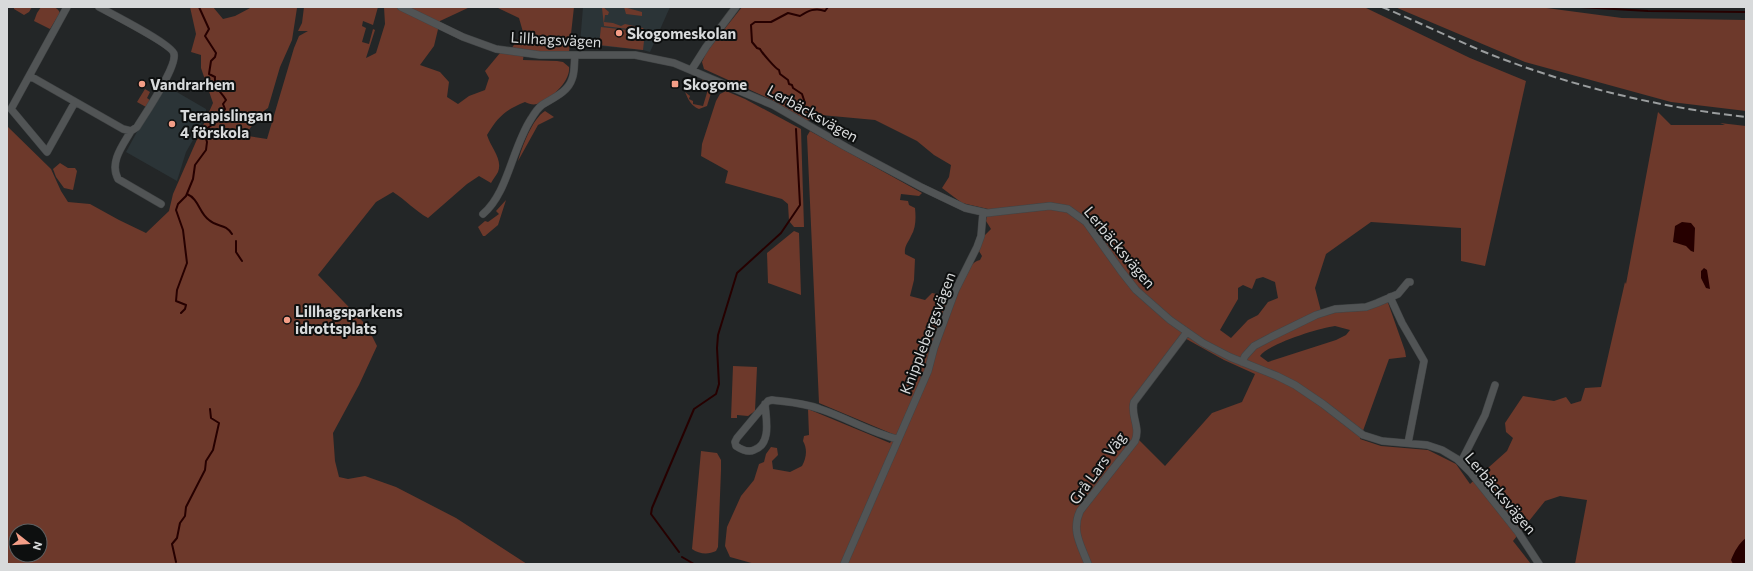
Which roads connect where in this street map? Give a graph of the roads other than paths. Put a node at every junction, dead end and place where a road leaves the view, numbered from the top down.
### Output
1 (67, 7) edge
2 (99, 7) edge
3 (401, 7) edge
4 (736, 7) edge
5 (575, 55) junction
6 (692, 69) junction
7 (30, 76) junction
8 (75, 102) junction
9 (131, 131) junction
10 (161, 204) dead end
11 (983, 212) junction
12 (483, 214) dead end
13 (1410, 282) dead end
14 (1390, 297) junction
15 (1188, 332) junction
16 (1242, 362) junction
17 (1495, 385) dead end
18 (765, 404) junction
19 (897, 439) junction
20 (1408, 443) junction
21 (1461, 462) junction
22 (844, 564) edge
23 (1088, 564) edge
24 (1539, 564) edge

1 - 7 street
2 - 9 street
3 - 5 street, Lillhagsvägen
4 - 6 street
5 - 6 street, Lillhagsvägen
5 - 12 street
6 - 11 street, Lerbäcksvägen
7 - 8 street
7 - 8 street
8 - 9 street
9 - 10 street
11 - 15 street, Lerbäcksvägen
11 - 19 street, Knipplebergsvägen
13 - 14 street
14 - 16 street
14 - 20 street
15 - 16 street, Lerbäcksvägen
15 - 23 street, Grå Lars Väg
16 - 20 street, Lerbäcksvägen
17 - 21 street
18 - 18 street
18 - 19 street
19 - 22 street, Knipplebergsvägen
20 - 21 street, Lerbäcksvägen
21 - 24 street, Lerbäcksvägen

